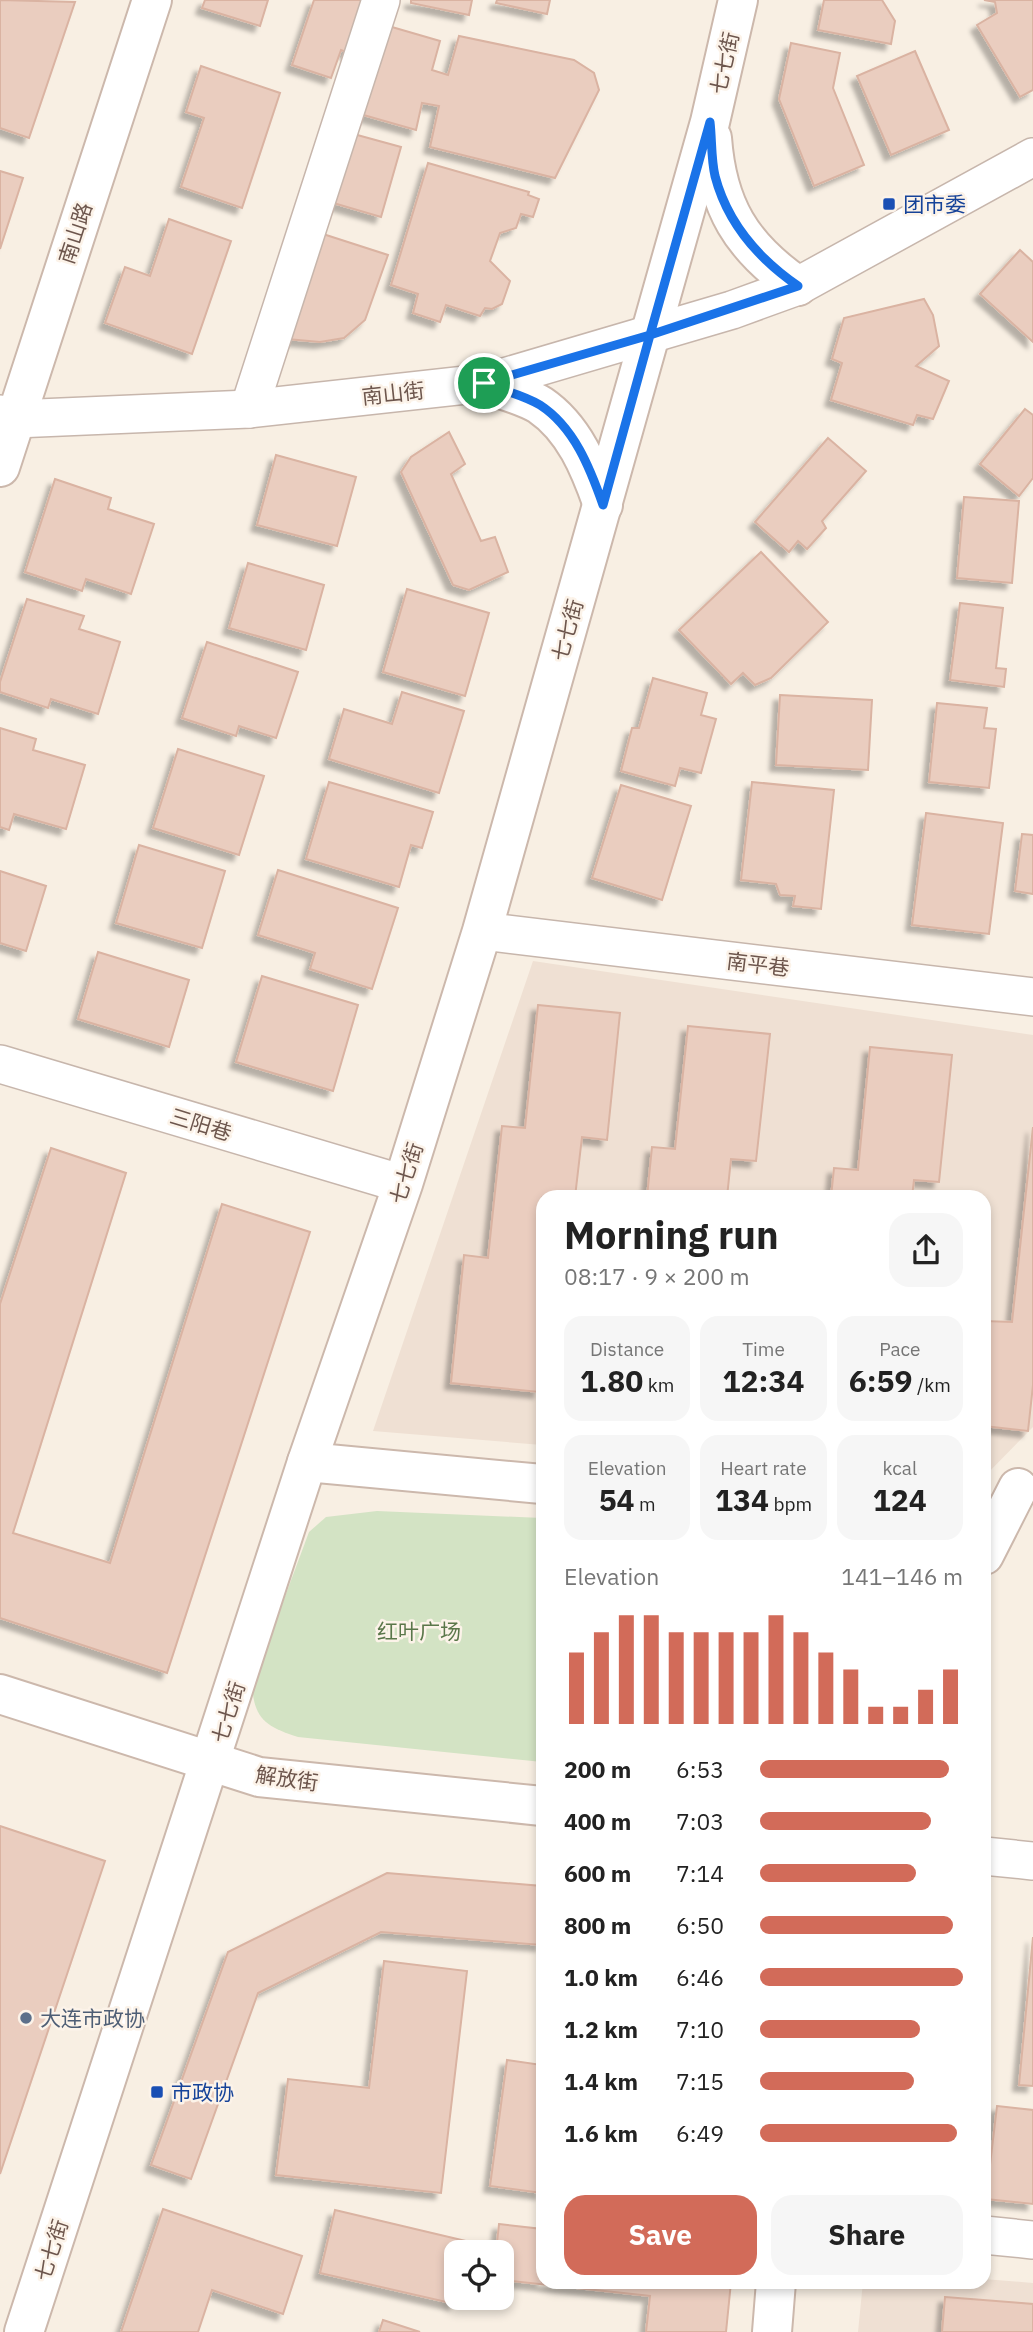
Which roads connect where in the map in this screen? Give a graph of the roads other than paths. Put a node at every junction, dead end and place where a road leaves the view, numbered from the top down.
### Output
1 (152, 0) edge
2 (381, 0) edge
3 (738, 0) edge
4 (710, 122) junction
5 (1033, 157) edge
6 (798, 286) junction
7 (650, 335) junction
8 (484, 383) junction
9 (249, 410) junction
10 (7, 417) edge
11 (0, 467) edge
12 (603, 505) junction
13 (482, 931) junction
14 (1033, 997) edge
15 (0, 1064) edge
16 (403, 1184) junction
17 (307, 1462) junction
18 (536, 1483) edge
19 (1011, 1485) edge
20 (991, 1506) edge
21 (991, 1537) edge
22 (0, 1694) edge
23 (212, 1762) junction
24 (536, 1805) edge
25 (991, 1857) edge
26 (1033, 1861) edge
27 (991, 2236) edge
28 (1033, 2240) edge
29 (775, 2289) edge
30 (0, 2324) edge
31 (24, 2332) edge
32 (772, 2332) edge

1 - 10 main road, 南山路
2 - 9 street
3 - 4 main road, 七七街
4 - 6 main road
4 - 7 main road, 七七街
5 - 6 street, 南山街
6 - 7 street, 南山街
7 - 8 street, 南山街
7 - 12 main road, 七七街
8 - 9 street, 南山街
8 - 12 main road
9 - 10 street, 南山街
10 - 11 main road, 南山路
12 - 13 main road, 七七街
13 - 14 street, 南平巷
13 - 16 main road, 七七街
15 - 16 street, 三阳巷
16 - 17 main road, 七七街
17 - 18 main road
17 - 23 main road, 七七街
19 - 20 main road
19 - 21 main road
22 - 23 main road, 解放街
23 - 24 main road, 解放街
23 - 31 main road, 七七街
25 - 26 street
27 - 28 street
29 - 32 main road
30 - 31 street

